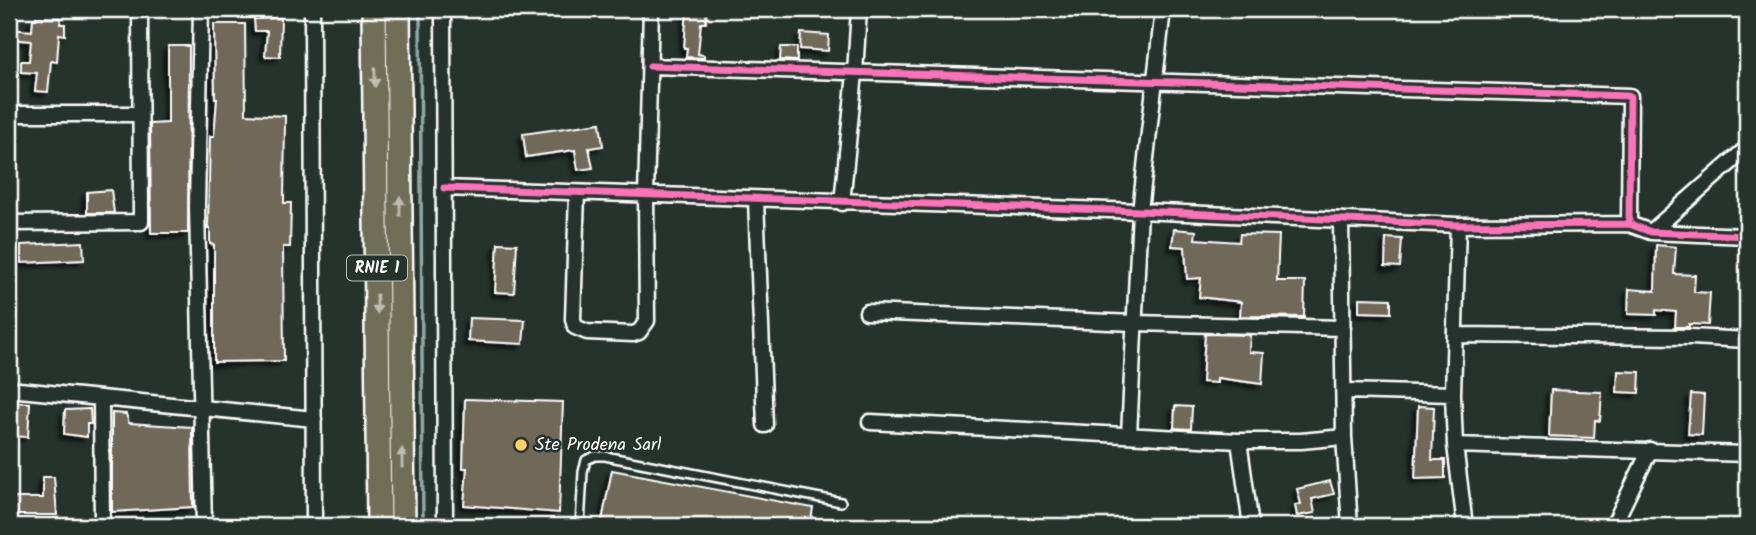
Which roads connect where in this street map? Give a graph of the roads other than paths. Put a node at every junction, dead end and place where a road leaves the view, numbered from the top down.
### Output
1 (139, 9) edge
2 (201, 9) edge
3 (312, 9) edge
4 (374, 9) edge
5 (398, 9) edge
6 (443, 9) edge
7 (651, 9) edge
8 (859, 9) edge
9 (1163, 9) edge
10 (650, 66) junction
11 (855, 72) junction
12 (1154, 82) junction
13 (9, 114) edge
14 (140, 114) junction
15 (1747, 148) edge
16 (444, 188) junction
17 (577, 193) junction
18 (646, 196) junction
19 (756, 200) junction
20 (842, 203) junction
21 (1140, 211) junction
22 (1341, 221) junction
23 (9, 223) edge
24 (1629, 224) junction
25 (1458, 225) junction
26 (1651, 232) junction
27 (1747, 236) edge
28 (867, 312) dead end
29 (1135, 323) junction
30 (1343, 328) junction
31 (1456, 335) junction
32 (1747, 340) edge
33 (9, 389) edge
34 (1343, 391) junction
35 (1453, 394) junction
36 (101, 398) junction
37 (202, 408) junction
38 (314, 419) junction
39 (870, 422) dead end
40 (765, 425) dead end
41 (1129, 435) junction
42 (1344, 437) junction
43 (1239, 441) junction
44 (1455, 445) junction
45 (1650, 450) junction
46 (1747, 454) edge
47 (841, 502) dead end
48 (103, 526) edge
49 (204, 526) edge
50 (314, 526) edge
51 (379, 526) edge
52 (403, 526) edge
53 (444, 526) edge
54 (580, 526) edge
55 (1251, 526) edge
56 (1350, 526) edge
57 (1465, 526) edge
58 (1614, 526) edge

1 - 14 street
2 - 37 street
3 - 38 street
4 -> 51 highway, RNIE 1
52 -> 5 highway, RNIE 1
6 - 16 street
7 - 10 street
8 - 11 street
9 - 12 street
10 - 11 street
10 - 18 street
11 - 12 street
11 - 20 street
12 - 21 street
12 - 24 street
13 - 14 street
14 - 23 street
15 - 26 street
16 - 17 street
16 - 53 street
17 - 18 street
17 - 18 street
18 - 19 street
19 - 20 street
19 - 40 street
20 - 21 street
21 - 22 street
21 - 29 street
22 - 25 street
22 - 30 street
24 - 25 street
24 - 26 street
25 - 31 street
26 - 27 street
28 - 29 street
29 - 30 street
29 - 41 street
30 - 34 street
31 - 32 street
31 - 35 street
33 - 36 street
34 - 35 street
34 - 42 street
35 - 44 street
36 - 37 street
36 - 48 street
37 - 38 street
37 - 49 street
38 - 50 street
39 - 41 street
41 - 43 street
42 - 43 street
42 - 56 street
43 - 55 street
44 - 45 street
44 - 57 street
45 - 46 street
45 - 58 street
47 - 54 lane

